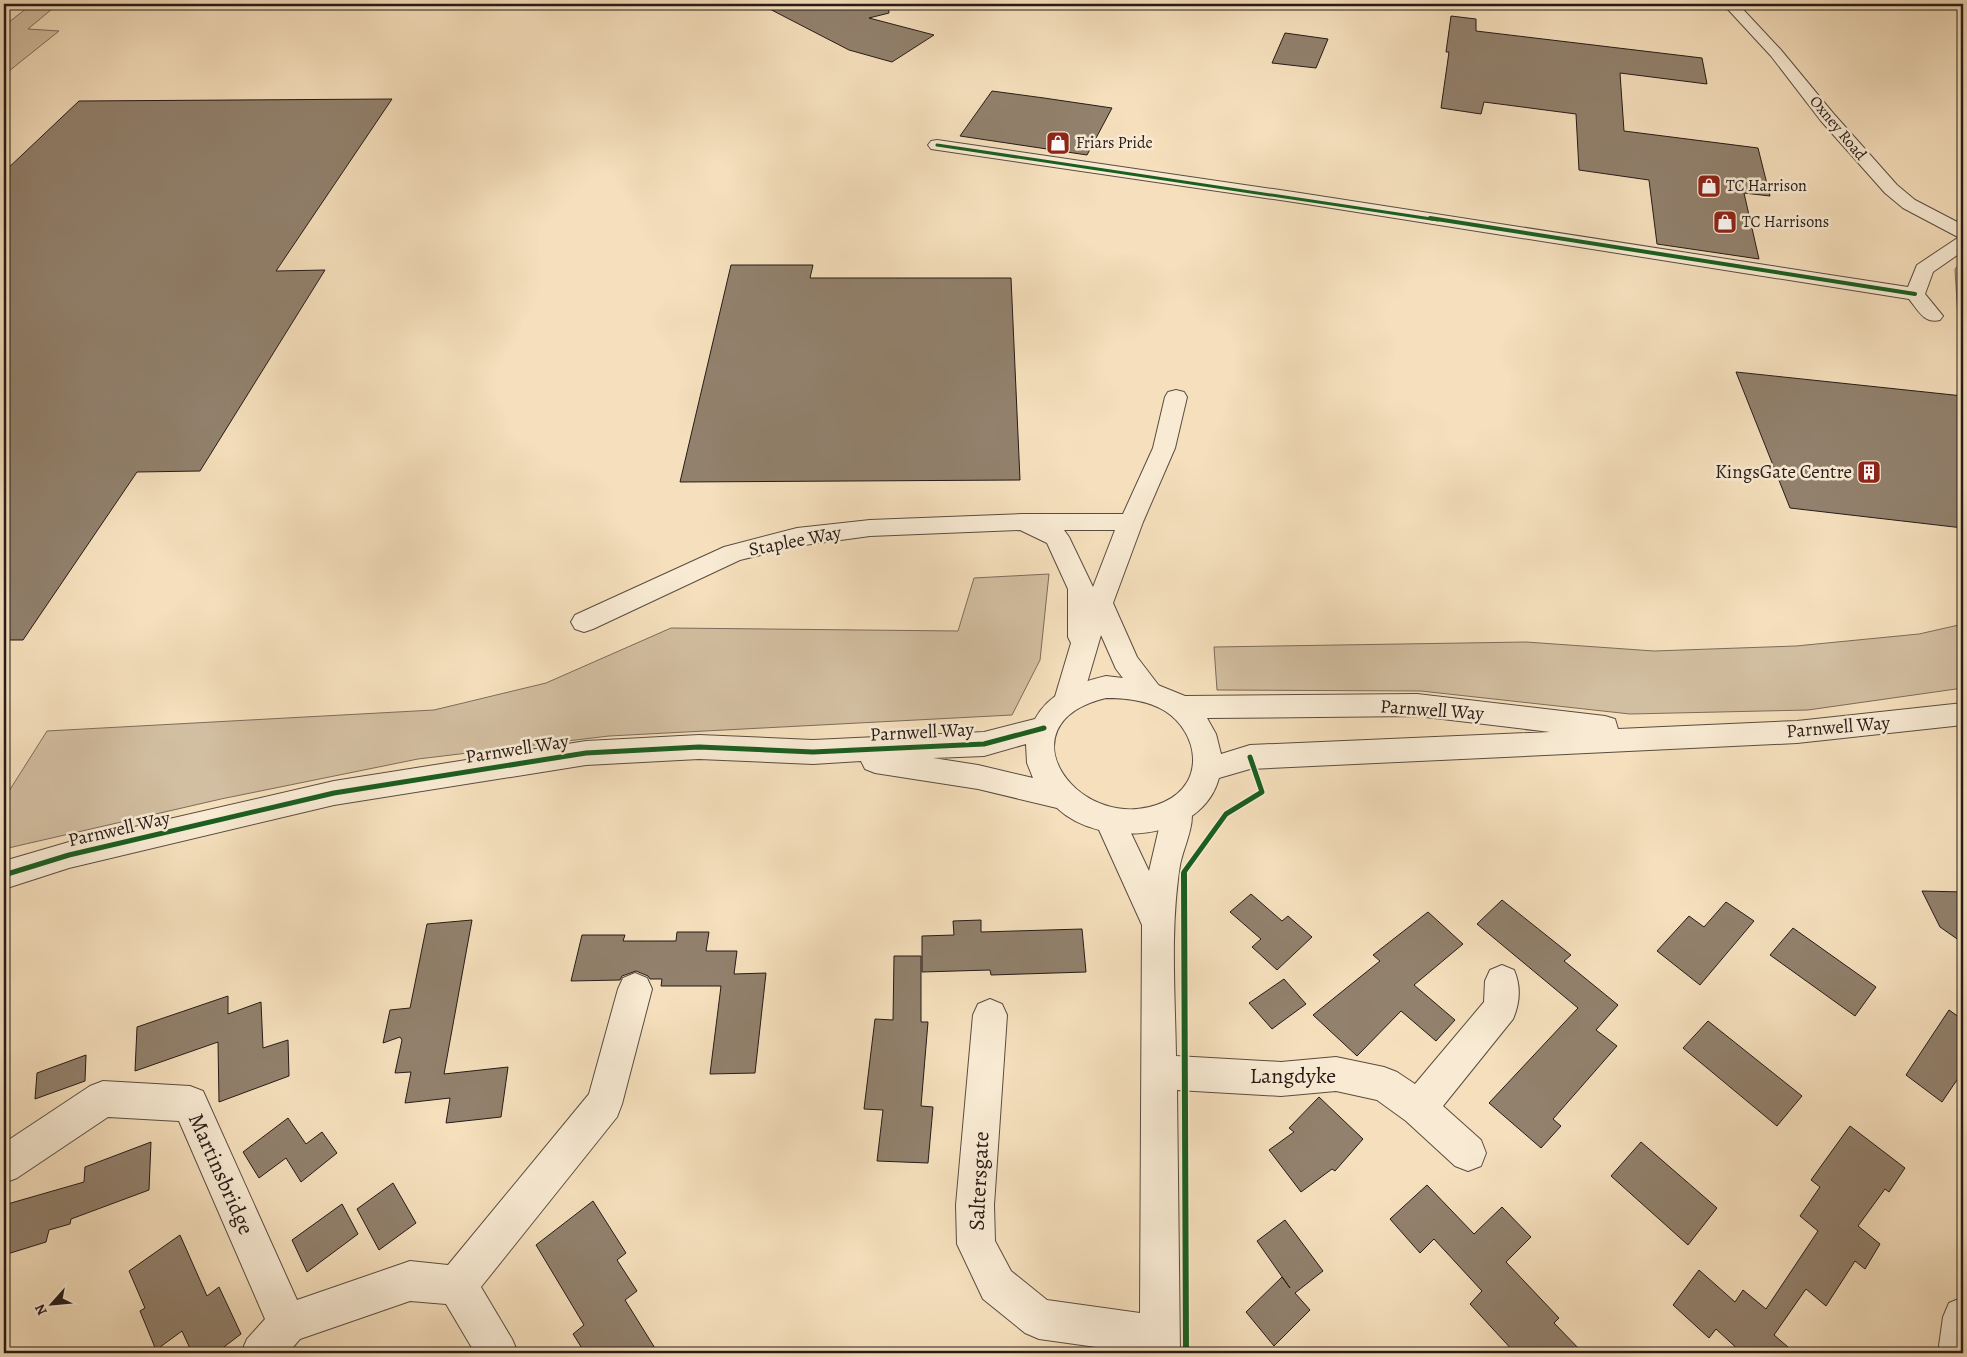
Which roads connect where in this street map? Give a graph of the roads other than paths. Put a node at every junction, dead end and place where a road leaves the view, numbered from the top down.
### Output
1 (1730, 4) edge
2 (937, 145) dead end
3 (1963, 232) edge
4 (1963, 243) edge
5 (1915, 294) junction
6 (1933, 316) dead end
7 (1176, 397) dead end
8 (1022, 522) junction
9 (1131, 522) junction
10 (1100, 603) junction
11 (584, 622) dead end
12 (1081, 650) junction
13 (1149, 691) junction
14 (1068, 700) junction
15 (1180, 707) junction
16 (1963, 714) edge
17 (1044, 728) junction
18 (1683, 737) junction
19 (813, 752) junction
20 (1208, 770) junction
21 (1060, 796) junction
22 (1178, 811) junction
23 (1110, 821) junction
24 (4, 875) edge
25 (1158, 924) junction
26 (1502, 981) dead end
27 (635, 990) dead end
28 (990, 1015) dead end
29 (1159, 1071) junction
30 (1419, 1108) junction
31 (1468, 1153) dead end
32 (4, 1165) edge
33 (456, 1285) junction
34 (1963, 1317) edge
35 (287, 1324) junction
36 (1160, 1344) edge
37 (261, 1353) edge
38 (498, 1353) edge
39 (1958, 1353) edge

1 - 3 street, Oxney Road
2 - 5 street
4 - 5 street
5 - 6 street
7 - 9 street, Staplee Way
8 - 9 street, Staplee Way
8 - 11 street, Staplee Way
8 - 12 street, Staplee Way
9 - 10 street, Staplee Way
10 - 12 street, Staplee Way
10 - 13 street
12 - 14 street, Staplee Way
13 - 14 street
13 - 15 street
14 - 17 street
15 - 18 street, Parnwell Way
15 - 20 street
16 - 18 street, Parnwell Way
17 - 19 street, Parnwell Way
17 - 21 street
18 - 20 street, Parnwell Way
19 - 21 street, Parnwell Way
19 - 24 street, Parnwell Way
20 - 22 street
21 - 23 street
22 - 23 street
22 - 25 street, Saltersgate
23 - 25 street, Saltersgate
25 - 29 street, Saltersgate
26 - 30 street
27 - 33 street
28 - 36 street, Saltersgate
29 - 30 street, Langdyke
29 - 36 street, Saltersgate
30 - 31 street, Langdyke
32 - 35 street, Martinsbridge
33 - 35 street
33 - 38 street
34 - 39 street
35 - 37 street

